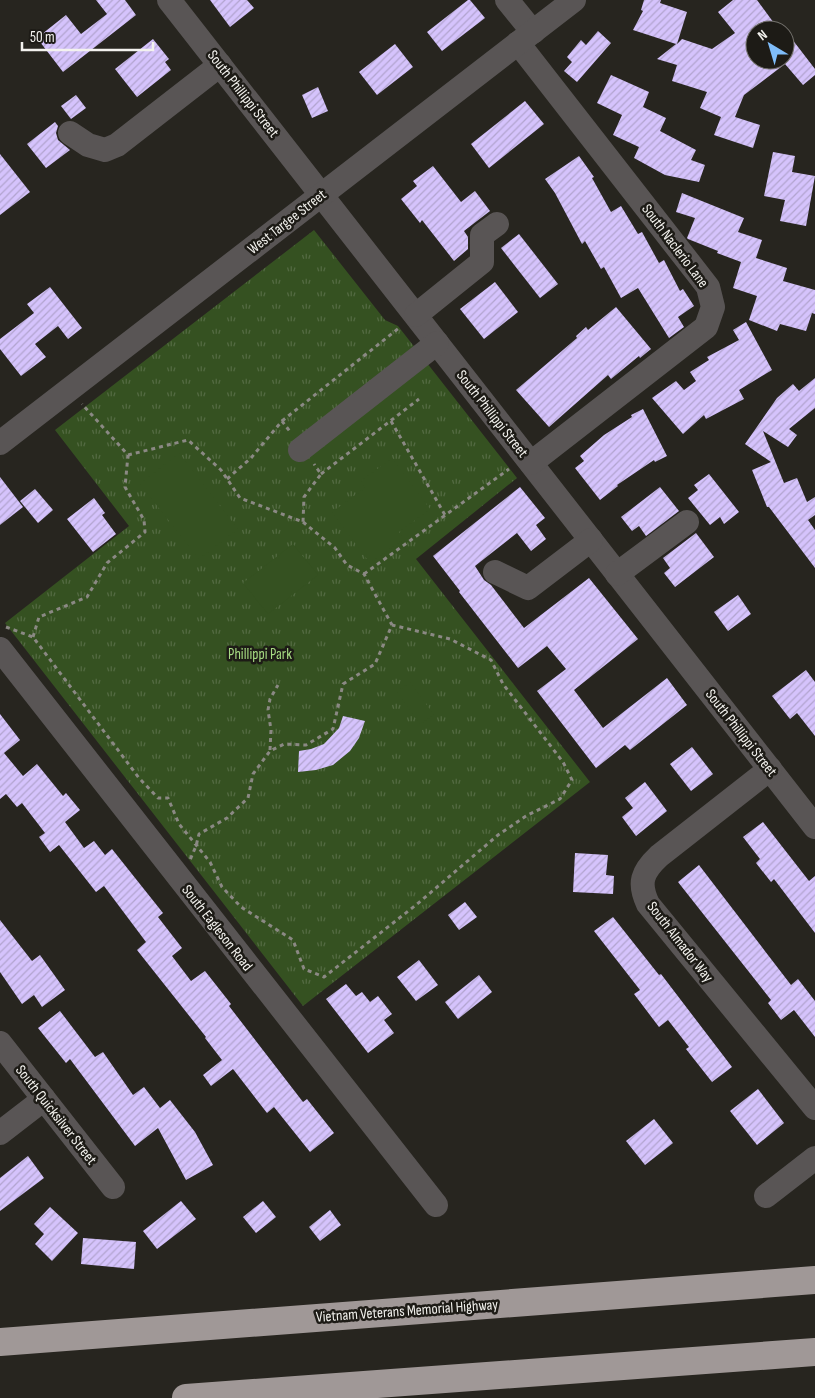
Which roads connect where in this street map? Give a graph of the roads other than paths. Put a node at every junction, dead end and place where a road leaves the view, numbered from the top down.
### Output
1 (169, 0) edge
2 (507, 0) edge
3 (574, 0) edge
4 (525, 37) junction
5 (220, 65) junction
6 (70, 133) dead end
7 (322, 195) junction
8 (498, 224) dead end
9 (416, 316) junction
10 (437, 343) junction
11 (0, 443) edge
12 (301, 449) road end
13 (529, 460) junction
14 (687, 522) dead end
15 (591, 540) junction
16 (495, 572) dead end
17 (617, 574) junction
18 (3, 638) edge
19 (770, 769) junction
20 (815, 827) edge
21 (0, 1043) edge
22 (44, 1099) junction
23 (815, 1108) edge
24 (0, 1133) edge
25 (815, 1158) edge
26 (113, 1188) dead end
27 (766, 1196) dead end
28 (436, 1205) dead end
29 (815, 1280) edge
30 (0, 1342) edge
31 (815, 1352) edge
32 (186, 1398) edge

1 - 5 street, South Phillippi Street
2 - 4 street, South Naclerio Lane
3 - 4 street, West Targee Street
4 - 7 street, West Targee Street
4 - 13 street, South Naclerio Lane
5 - 6 street
5 - 7 street, South Phillippi Street
7 - 9 street, South Phillippi Street
7 - 11 street, West Targee Street
8 - 9 street
9 - 10 street, South Phillippi Street
10 - 12 street
10 - 13 street, South Phillippi Street
13 - 15 street, South Phillippi Street
14 - 17 street
15 - 16 street
15 - 17 street, South Phillippi Street
17 - 19 street, South Phillippi Street
18 - 28 street, South Eagleson Road
19 - 20 street, South Phillippi Street
19 - 23 street, South Almador Way
21 - 22 street, South Quicksilver Street
22 - 24 street
22 - 26 street, South Quicksilver Street
25 - 27 street
29 - 30 highway, Vietnam Veterans Memorial Highway
31 - 32 highway

